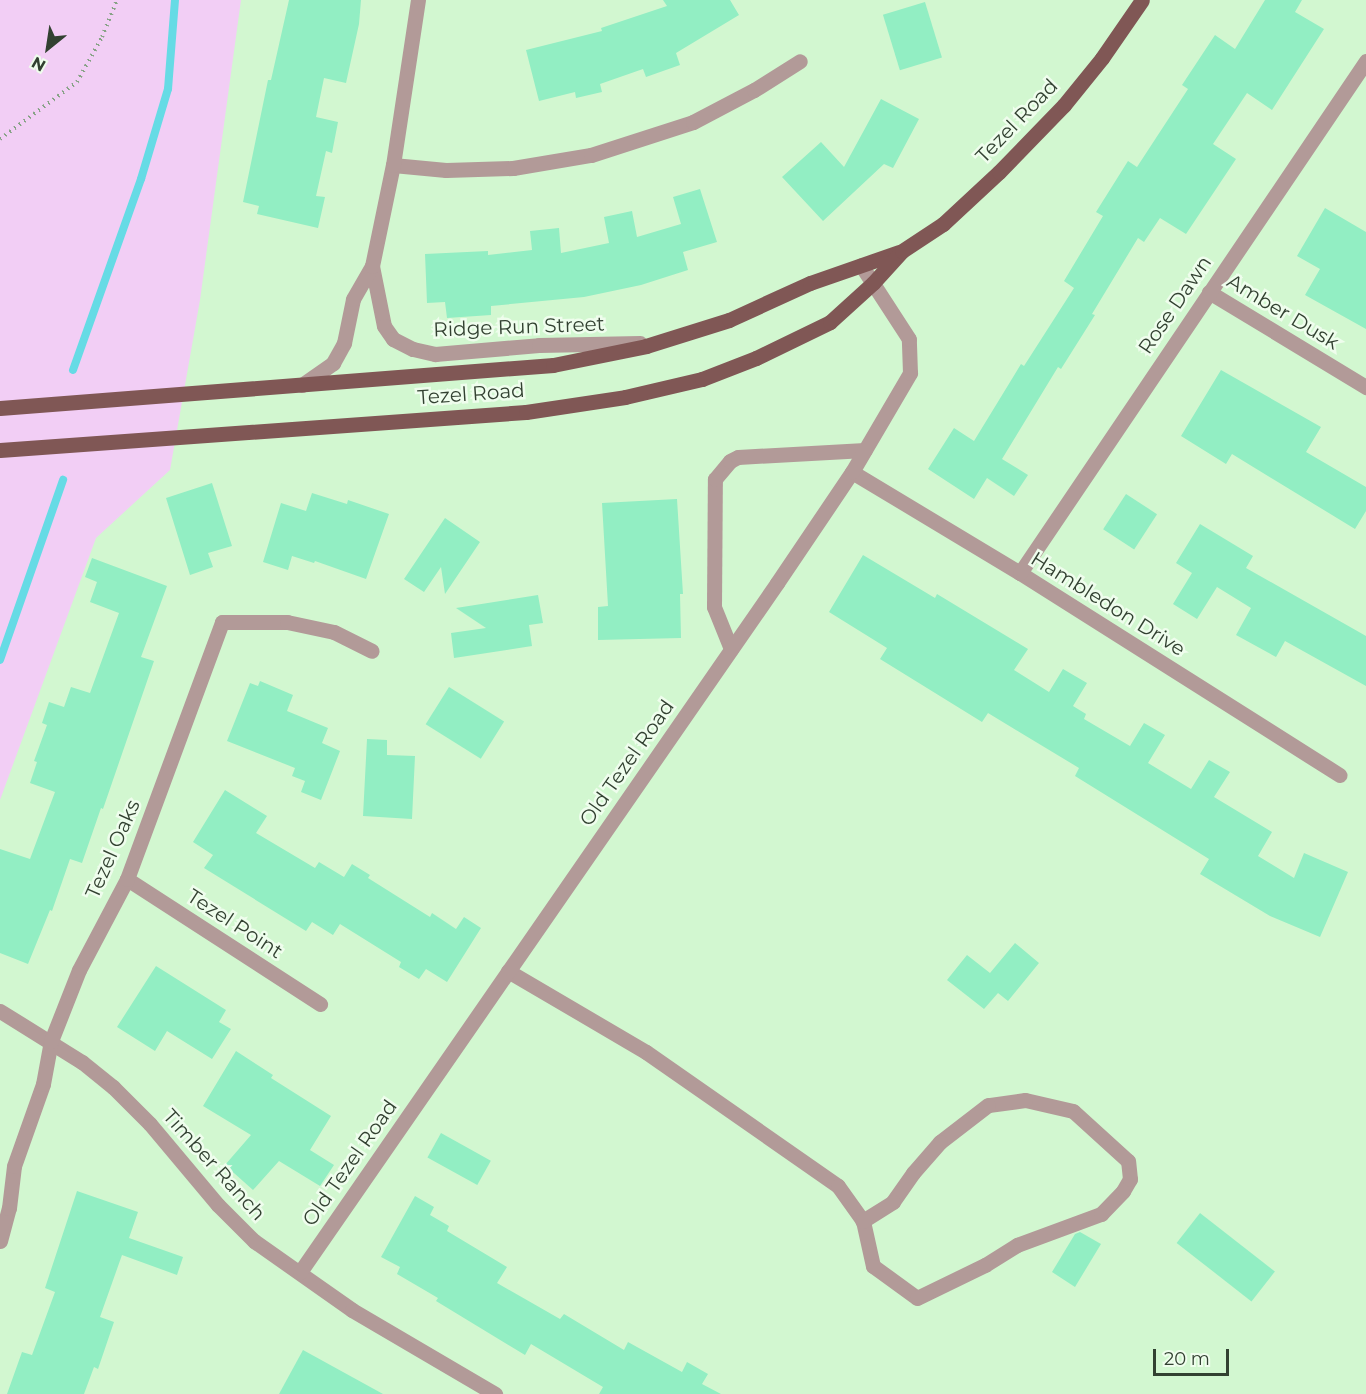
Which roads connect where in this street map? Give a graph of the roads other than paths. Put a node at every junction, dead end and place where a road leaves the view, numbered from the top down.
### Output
1 (418, 0) edge
2 (1142, 0) edge
3 (800, 61) dead end
4 (1366, 61) edge
5 (393, 165) junction
6 (902, 250) junction
7 (861, 265) junction
8 (372, 266) junction
9 (873, 283) junction
10 (1209, 292) junction
11 (655, 343) junction
12 (302, 385) junction
13 (1366, 387) edge
14 (0, 408) edge
15 (0, 450) edge
16 (865, 450) junction
17 (852, 472) junction
18 (1020, 573) junction
19 (731, 649) junction
20 (372, 651) dead end
21 (1341, 775) dead end
22 (127, 879) junction
23 (508, 971) junction
24 (320, 1004) dead end
25 (0, 1011) edge
26 (51, 1041) junction
27 (863, 1221) junction
28 (0, 1241) edge
29 (300, 1272) junction
30 (495, 1394) edge

1 - 5 street, Ridge Run Street
2 - 6 main road, Tezel Road
3 - 5 street
4 - 10 street, Rose Dawn
5 - 8 street, Ridge Run Street
6 - 7 main road, Tezel Road
6 - 9 main road, Tezel Road
7 - 9 street, Old Tezel Road
7 - 11 main road, Tezel Road
8 - 11 street, Ridge Run Street
8 - 12 street, Ridge Run Street
9 - 15 main road, Tezel Road
9 - 16 street, Old Tezel Road
10 - 13 street, Amber Dusk
10 - 18 street, Rose Dawn
11 - 12 main road, Tezel Road
12 - 14 main road, Tezel Road
16 - 17 street, Old Tezel Road
16 - 19 street
17 - 18 street, Hambledon Drive
17 - 19 street, Old Tezel Road
18 - 21 street, Hambledon Drive
19 - 23 street, Old Tezel Road
20 - 22 street, Tezel Oaks
22 - 24 street, Tezel Point
22 - 26 street, Tezel Oaks
23 - 27 street
23 - 29 street, Old Tezel Road
25 - 26 street, Timber Ranch
26 - 28 street, Tezel Oaks
26 - 29 street, Timber Ranch
27 - 27 street
29 - 30 street, Timber Ranch

